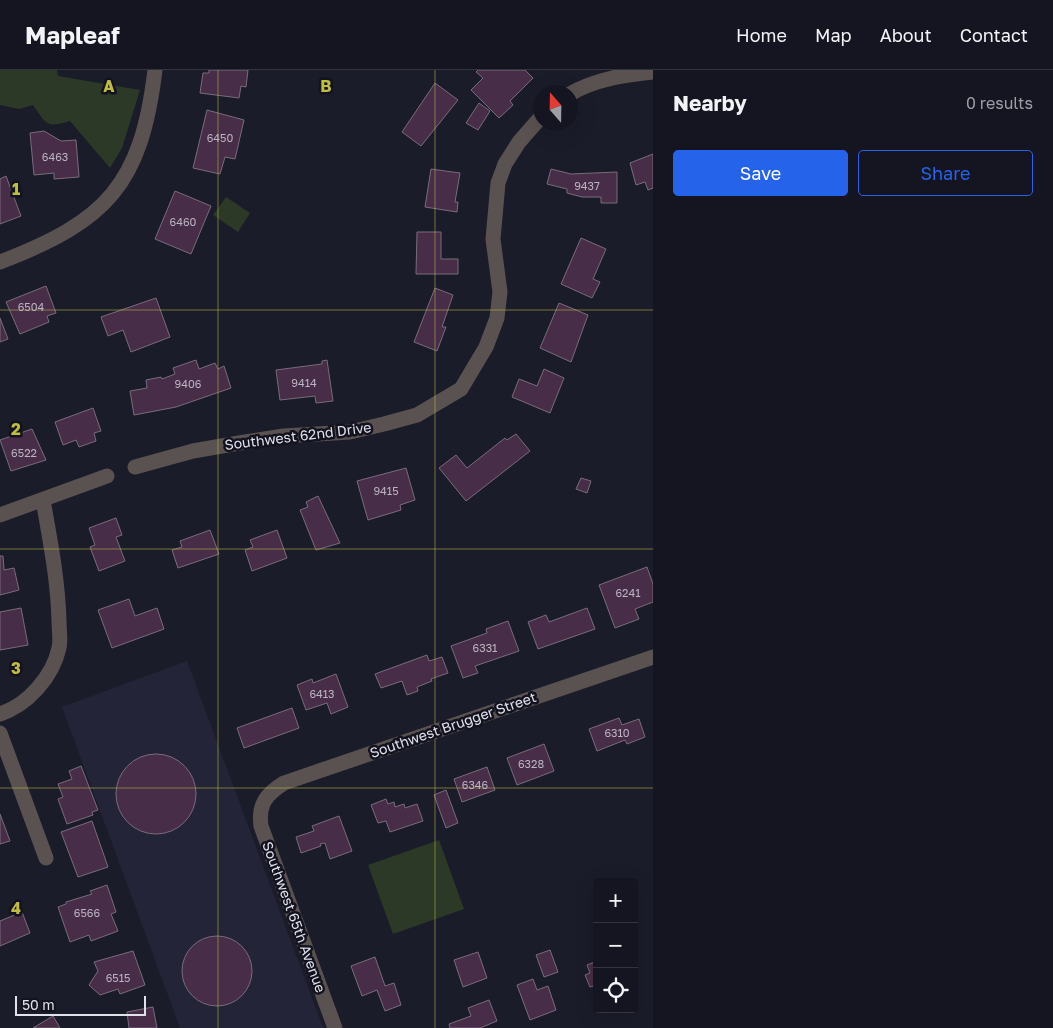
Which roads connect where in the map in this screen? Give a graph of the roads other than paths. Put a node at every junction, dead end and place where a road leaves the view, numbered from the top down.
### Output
1 (155, 70) edge
2 (653, 72) edge
3 (578, 89) edge
4 (533, 126) edge
5 (0, 262) edge
6 (135, 467) dead end
7 (108, 476) dead end
8 (43, 500) junction
9 (0, 515) edge
10 (653, 657) edge
11 (0, 714) edge
12 (0, 733) edge
13 (261, 805) joint
14 (46, 858) dead end
15 (335, 1028) edge

1 - 5 street
2 - 3 street
4 - 6 street, Southwest 62nd Drive
7 - 8 street
8 - 9 street
8 - 11 street
10 - 13 street, Southwest Brugger Street
12 - 14 street
13 - 15 street, Southwest 65th Avenue

